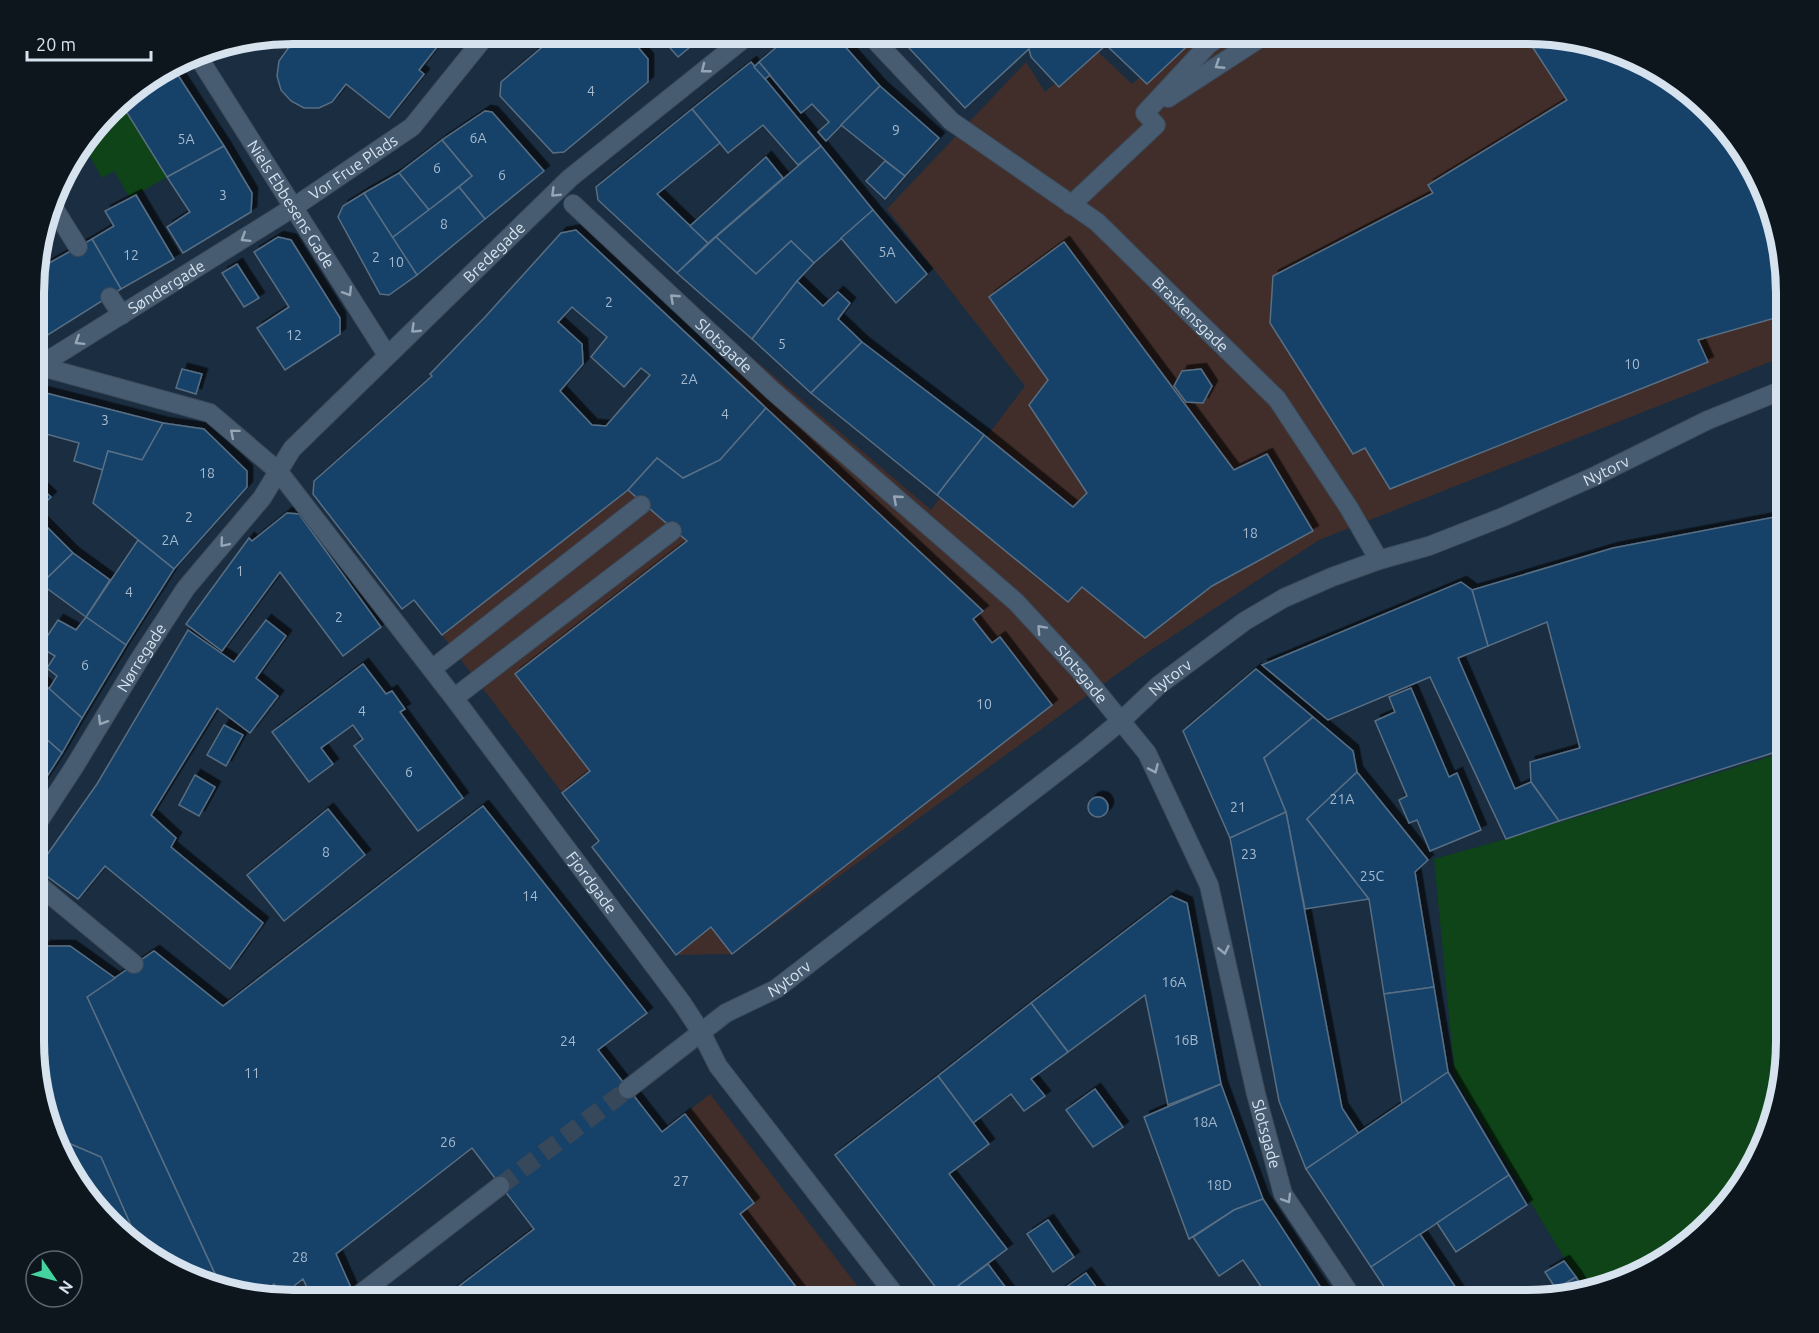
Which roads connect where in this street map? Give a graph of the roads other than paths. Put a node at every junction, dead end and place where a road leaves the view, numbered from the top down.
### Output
1 (479, 44) edge
2 (737, 44) edge
3 (878, 44) edge
4 (1209, 44) edge
5 (1253, 44) edge
6 (203, 60) edge
7 (1151, 119) junction
8 (573, 204) dead end
9 (1071, 205) junction
10 (294, 207) junction
11 (57, 213) edge
12 (78, 247) dead end
13 (110, 297) dead end
14 (122, 315) junction
15 (387, 355) junction
16 (44, 363) edge
17 (44, 369) edge
18 (1776, 393) edge
19 (278, 471) junction
20 (262, 498) joint
21 (641, 505) dead end
22 (672, 531) dead end
23 (1379, 560) junction
24 (432, 669) junction
25 (454, 698) junction
26 (1121, 721) junction
27 (44, 813) edge
28 (44, 889) edge
29 (134, 964) dead end
30 (701, 1032) junction
31 (628, 1089) tunnel mouth
32 (500, 1186) tunnel mouth
33 (365, 1290) edge
34 (891, 1290) edge
35 (1347, 1290) edge

1 - 10 street, Vor Frue Plads
2 -> 15 street, Bredegade
3 - 9 street, Braskensgade
4 - 7 street
5 -> 7 street
6 - 10 street, Niels Ebbesens Gade
7 - 9 street
26 -> 8 street, Slotsgade
9 - 23 street, Braskensgade
10 -> 14 street, Søndergade
10 -> 15 street, Niels Ebbesens Gade
11 - 12 street
13 - 14 street
14 -> 16 street, Søndergade
15 - 19 street, Bredegade
19 -> 17 street, Søndergade
18 - 23 street, Nytorv
19 - 20 street, Bredegade
19 - 24 street, Fjordgade
20 -> 27 street, Nørregade
21 - 24 street
22 - 25 street
23 - 26 street, Nytorv
24 - 25 street, Fjordgade
25 - 30 street, Fjordgade
26 - 30 street, Nytorv
26 -> 35 street, Slotsgade
28 - 29 street
30 - 31 street, Nytorv
30 - 34 street, Fjordgade
32 - 33 street

